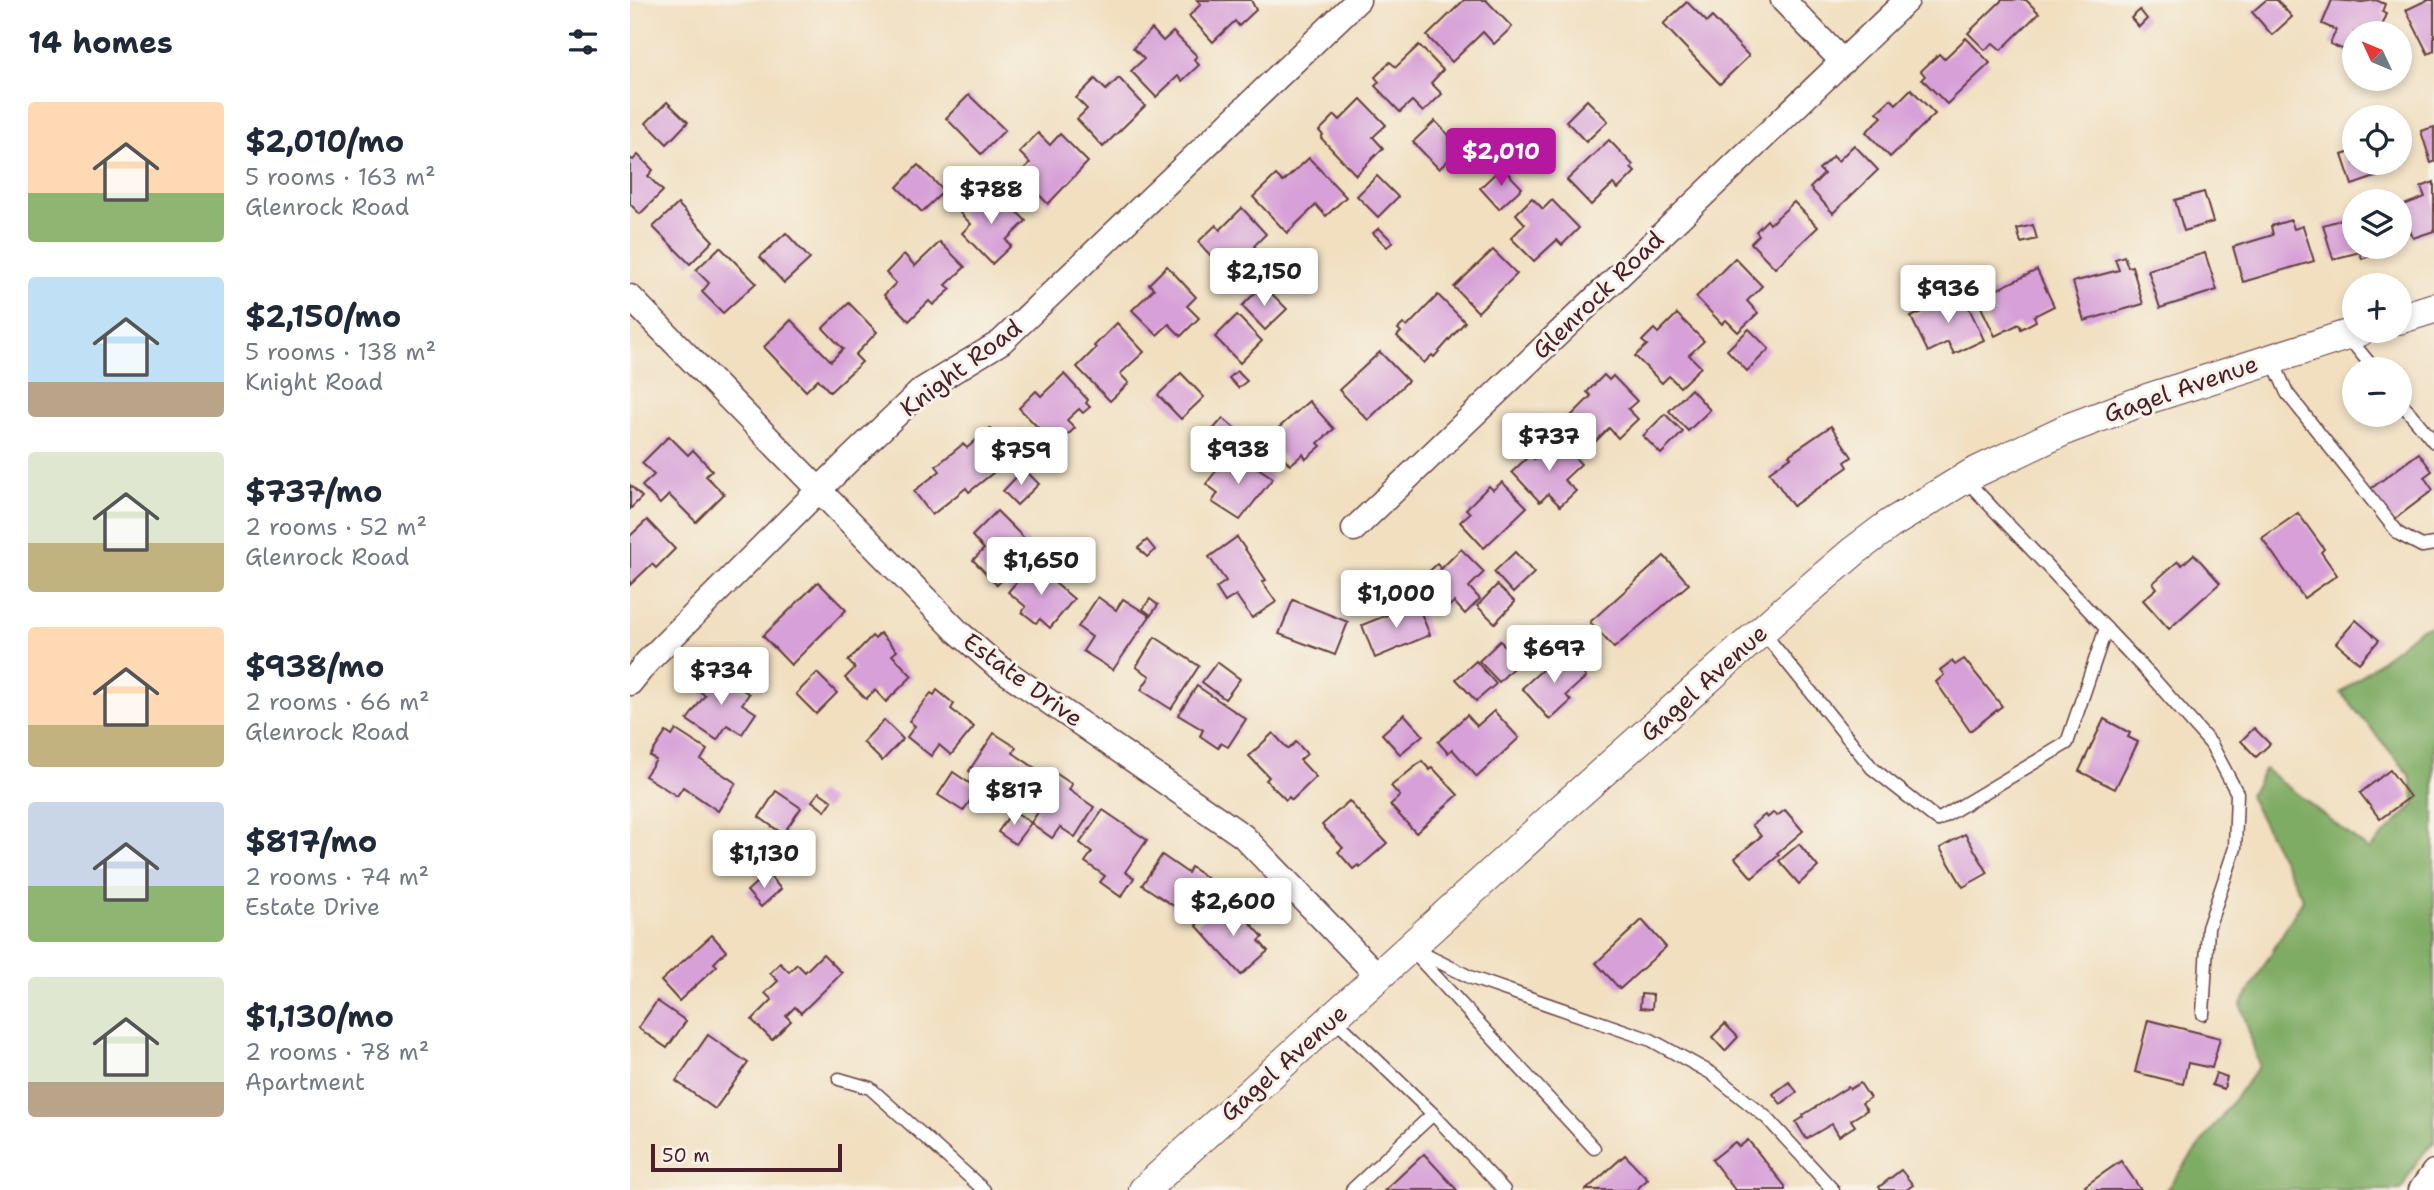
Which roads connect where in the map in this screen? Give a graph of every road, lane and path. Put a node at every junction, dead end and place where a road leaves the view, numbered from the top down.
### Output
1 (1359, 0) edge
2 (1783, 0) edge
3 (1908, 0) edge
4 (1843, 62) junction
5 (630, 297) edge
6 (2434, 308) edge
7 (2412, 314) edge
8 (2342, 337) edge
9 (2272, 359) junction
10 (2412, 416) edge
11 (2434, 442) edge
12 (1965, 478) junction
13 (819, 491) junction
14 (1354, 528) dead end
15 (2434, 544) edge
16 (2106, 628) junction
17 (1762, 631) junction
18 (630, 683) edge
19 (1410, 948) junction
20 (1379, 977) junction
21 (2203, 1014) dead end
22 (1333, 1018) junction
23 (839, 1079) dead end
24 (1433, 1114) junction
25 (1594, 1148) dead end
26 (2434, 1172) edge
27 (984, 1190) edge
28 (1144, 1190) edge
29 (1352, 1190) edge
30 (1503, 1190) edge
31 (1833, 1190) edge
32 (2421, 1190) edge

1 - 13 street, Knight Road
2 - 4 street
3 - 4 street, Glenrock Road
4 - 14 street, Glenrock Road
5 - 13 street, Estate Drive
6 - 7 street
8 - 9 street, Gagel Avenue
9 - 12 street, Gagel Avenue
9 - 15 lane
10 - 11 lane
12 - 16 lane
12 - 17 street, Gagel Avenue
13 - 18 street, Knight Road
13 - 20 street, Estate Drive
16 - 17 lane
16 - 21 lane
17 - 19 street, Gagel Avenue
19 - 20 street, Gagel Avenue
19 - 25 lane
19 - 31 lane
20 - 22 street, Gagel Avenue
22 - 24 lane
22 - 28 street, Gagel Avenue
23 - 27 lane
24 - 29 lane
24 - 30 lane
26 - 32 street

